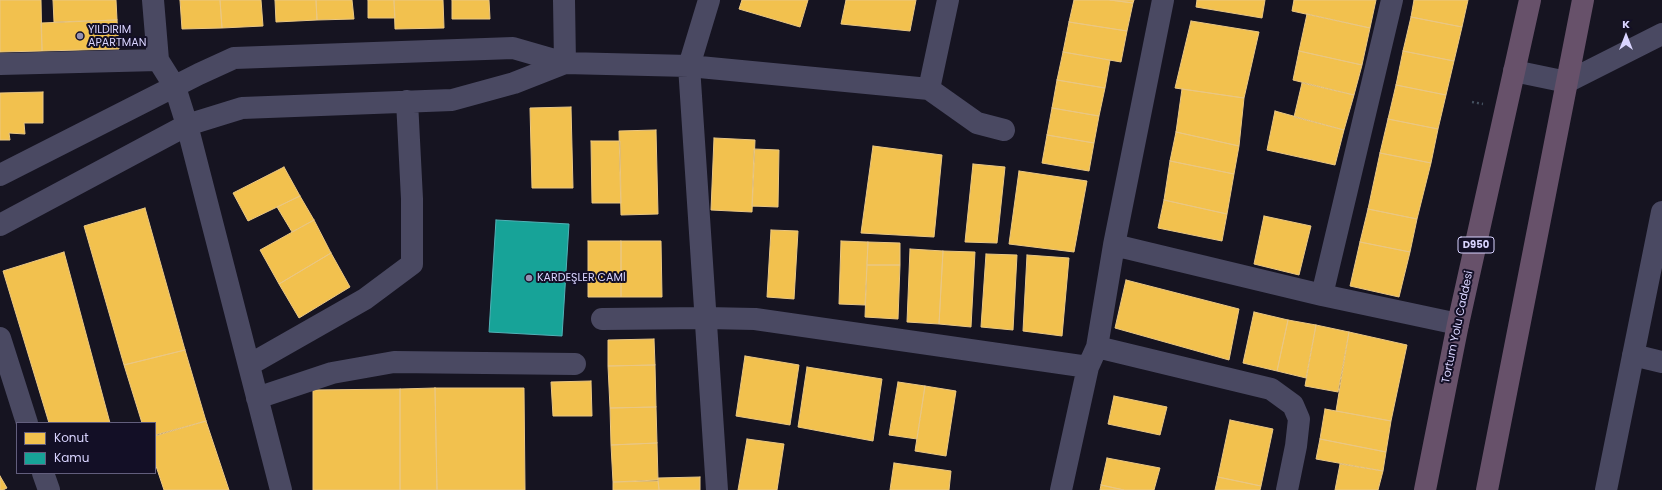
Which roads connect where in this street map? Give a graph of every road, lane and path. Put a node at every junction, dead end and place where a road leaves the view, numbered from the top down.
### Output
1 (153, 0) edge
2 (564, 0) edge
3 (709, 0) edge
4 (948, 0) edge
5 (1163, 0) edge
6 (1392, 0) edge
7 (1530, 0) edge
8 (1586, 1) edge
9 (1662, 34) edge
10 (158, 60) junction
11 (565, 63) junction
12 (0, 64) edge
13 (689, 66) junction
14 (1514, 71) junction
15 (1567, 82) junction
16 (175, 87) junction
17 (929, 89) junction
18 (407, 101) junction
19 (188, 125) junction
20 (1004, 130) dead end
21 (0, 175) edge
22 (1662, 212) edge
23 (0, 225) edge
24 (1114, 245) junction
25 (1322, 295) junction
26 (706, 318) junction
27 (602, 319) dead end
28 (1458, 324) junction
29 (0, 338) edge
30 (1097, 347) junction
31 (1633, 356) junction
32 (1662, 362) edge
33 (575, 364) dead end
34 (249, 365) junction
35 (1088, 367) junction
36 (257, 398) junction
37 (27, 422) edge
38 (43, 474) edge
39 (49, 490) edge
40 (281, 490) edge
41 (717, 490) edge
42 (1061, 490) edge
43 (1286, 490) edge
44 (1425, 490) edge
45 (1487, 490) edge
46 (1606, 490) edge

1 - 10 street
2 - 11 street
3 - 13 street
4 - 17 street
5 - 24 street
6 - 25 street
7 - 14 highway, Tortum Yolu Caddesi / D950
8 - 15 highway
9 - 15 street
10 - 12 street
10 - 16 street
11 - 13 street
11 - 16 street
11 - 18 street
13 - 17 street
13 - 26 street
14 - 15 street
14 - 28 highway, Tortum Yolu Caddesi / D950
15 - 45 highway
16 - 19 street
16 - 21 street
17 - 20 street
18 - 19 street
18 - 34 street
19 - 23 street
19 - 34 street
22 - 31 street
24 - 25 street
24 - 30 street
25 - 28 street
26 - 27 street
26 - 35 street
26 - 41 street
28 - 44 highway, Tortum Yolu Caddesi / D950
29 - 37 street
30 - 35 street
30 - 43 street
31 - 32 street
31 - 46 street
33 - 36 street
34 - 36 street
35 - 42 street
36 - 40 street
38 - 39 street

